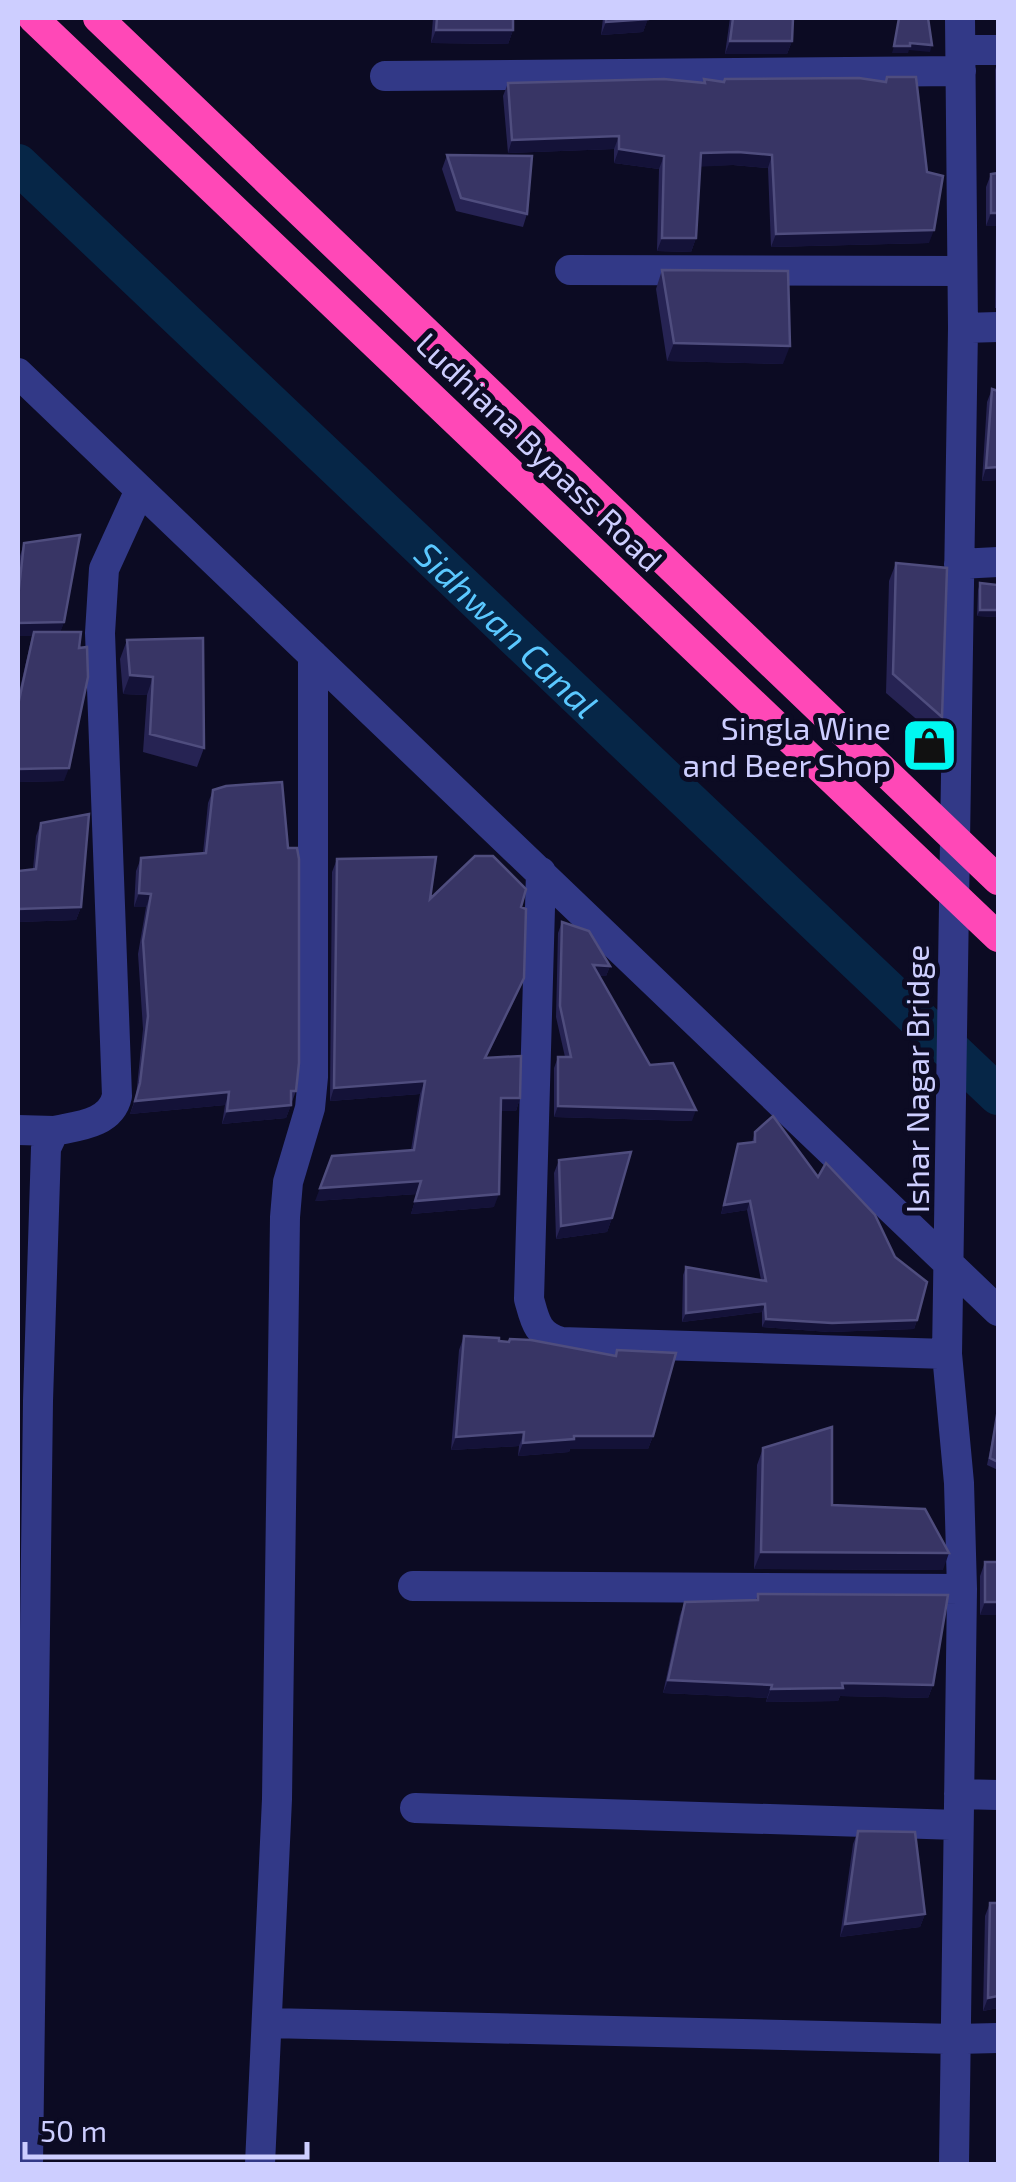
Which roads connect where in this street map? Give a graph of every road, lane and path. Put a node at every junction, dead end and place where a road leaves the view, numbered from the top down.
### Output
1 (33, 18) edge
2 (98, 18) edge
3 (960, 18) edge
4 (998, 50) edge
5 (961, 60) junction
6 (386, 76) dead end
7 (570, 270) dead end
8 (961, 270) junction
9 (962, 328) junction
10 (998, 328) edge
11 (18, 374) edge
12 (140, 490) junction
13 (998, 562) edge
14 (960, 564) junction
15 (313, 655) junction
16 (953, 838) junction
17 (542, 872) junction
18 (998, 880) edge
19 (952, 893) junction
20 (998, 936) edge
21 (18, 1130) edge
22 (54, 1131) junction
23 (949, 1265) junction
24 (30, 1277) edge
25 (998, 1312) edge
26 (947, 1354) junction
27 (27, 1464) edge
28 (413, 1586) dead end
29 (962, 1589) junction
30 (26, 1679) edge
31 (959, 1794) junction
32 (998, 1795) edge
33 (414, 1808) dead end
34 (958, 1825) junction
35 (268, 2023) junction
36 (998, 2038) edge
37 (956, 2039) junction
38 (28, 2164) edge
39 (260, 2164) edge
40 (954, 2164) edge

1 - 19 highway, Ludhiana Bypass Road
2 - 16 highway, Ludhiana Bypass Road
3 - 5 street, Ishar Nagar Bridge
4 - 5 street
5 - 6 street
5 - 8 street, Ishar Nagar Bridge
7 - 8 street
8 - 9 street, Ishar Nagar Bridge
9 - 10 street
9 - 14 street, Ishar Nagar Bridge
11 - 12 street
12 - 15 street
12 - 22 street
13 - 14 street
14 - 16 street, Ishar Nagar Bridge
15 - 17 street
15 - 35 street
16 - 18 highway, Ludhiana Bypass Road
16 - 19 street, Ishar Nagar Bridge
17 - 23 street
17 - 26 street
19 - 20 highway, Ludhiana Bypass Road
19 - 23 street, Ishar Nagar Bridge
21 - 22 street
22 - 24 street
23 - 25 street
23 - 26 street, Ishar Nagar Bridge
24 - 27 street
26 - 29 street, Ishar Nagar Bridge
27 - 30 street
28 - 29 street
29 - 31 street, Ishar Nagar Bridge
30 - 38 street
31 - 32 street
31 - 34 street, Ishar Nagar Bridge
33 - 34 street
34 - 37 street, Ishar Nagar Bridge
35 - 37 street
35 - 39 street
36 - 37 street
37 - 40 street, Ishar Nagar Bridge

